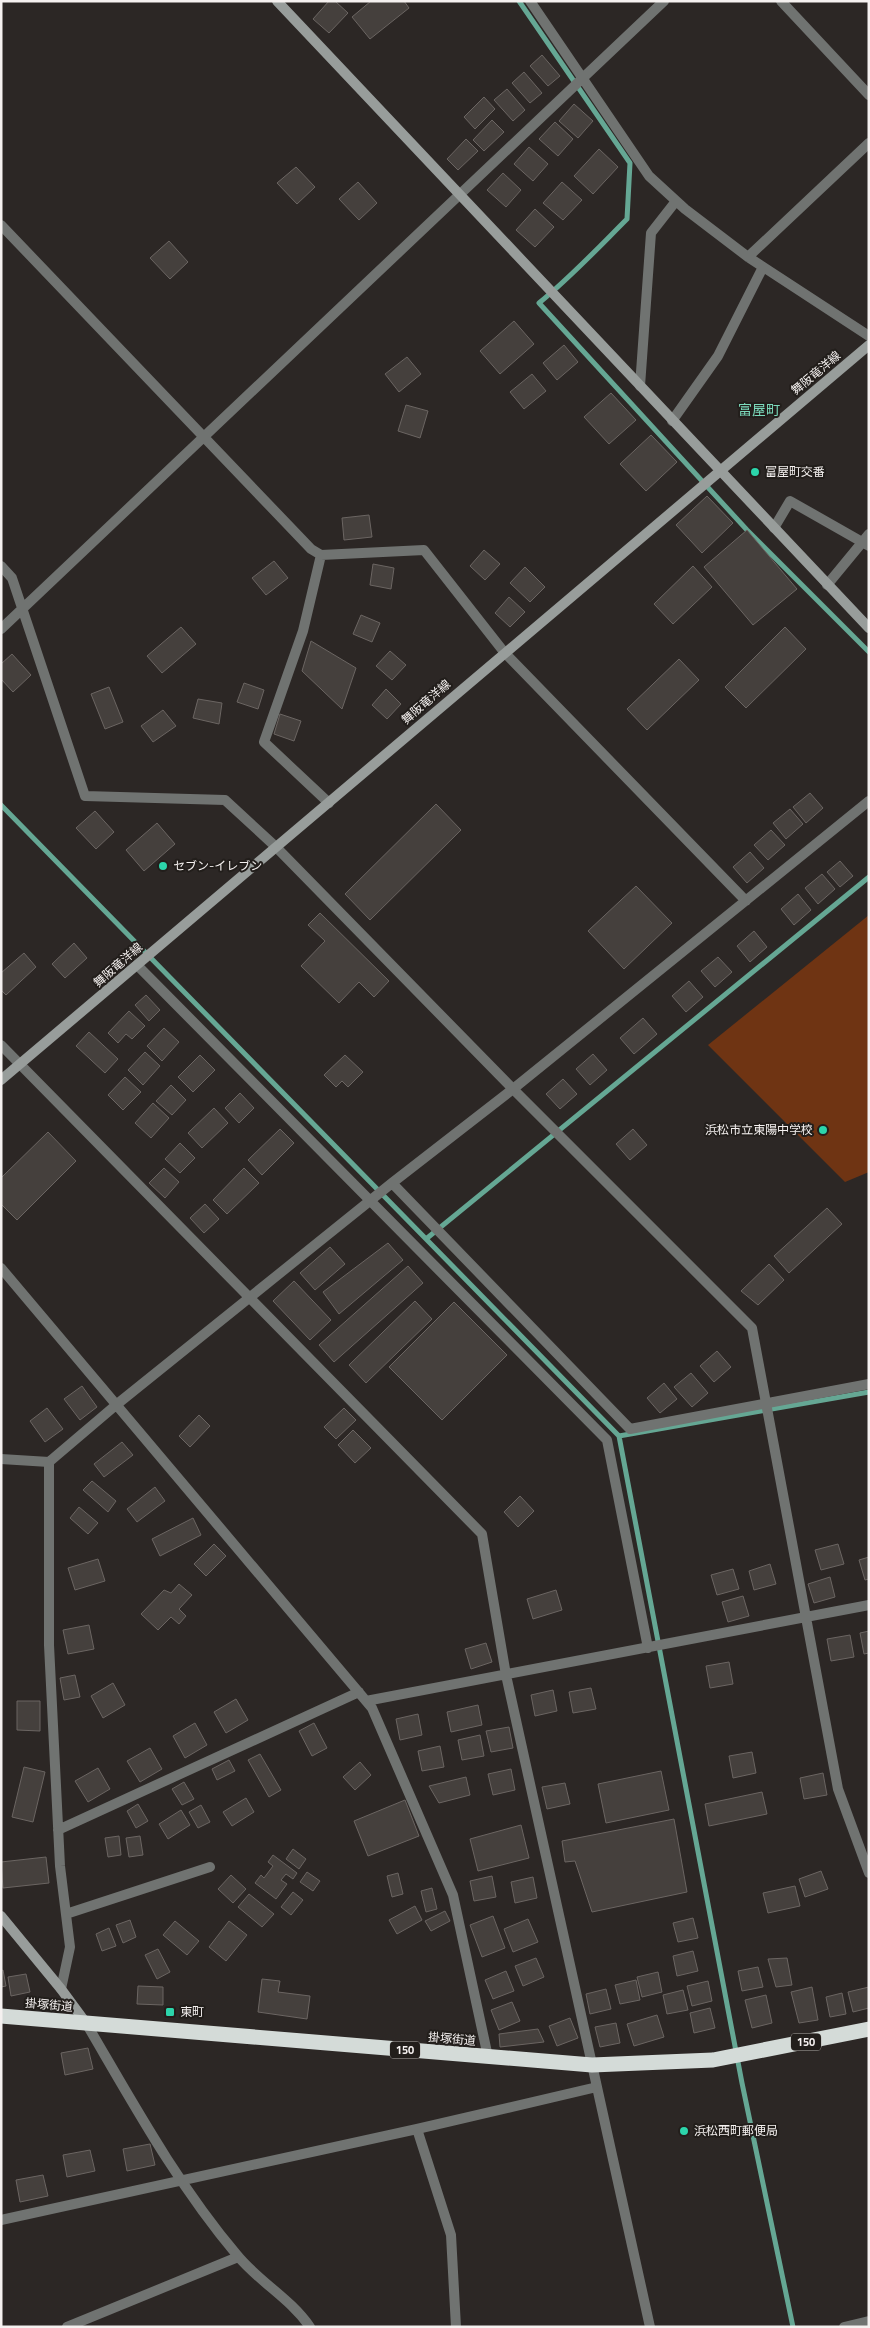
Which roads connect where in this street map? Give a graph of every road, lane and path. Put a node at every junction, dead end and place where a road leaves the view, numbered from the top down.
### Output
1 (530, 1) edge
2 (664, 1) edge
3 (781, 1) edge
4 (280, 2) edge
5 (582, 78) junction
6 (869, 94) edge
7 (869, 143) edge
8 (460, 194) junction
9 (676, 201) junction
10 (1, 225) edge
11 (748, 257) junction
12 (763, 267) junction
13 (869, 336) edge
14 (869, 345) edge
15 (640, 386) junction
16 (672, 421) junction
17 (203, 436) junction
18 (719, 471) junction
19 (774, 528) junction
20 (869, 534) edge
21 (866, 545) edge
22 (321, 555) junction
23 (1, 566) edge
24 (827, 585) junction
25 (22, 609) junction
26 (869, 628) edge
27 (1, 629) edge
28 (504, 652) junction
29 (869, 800) edge
30 (329, 803) junction
31 (276, 847) junction
32 (746, 901) junction
33 (136, 966) junction
34 (1, 1046) edge
35 (20, 1064) junction
36 (1, 1080) edge
37 (513, 1090) junction
38 (392, 1183) junction
39 (370, 1201) junction
40 (1, 1268) edge
41 (251, 1298) junction
42 (869, 1384) edge
43 (766, 1403) junction
44 (116, 1405) junction
45 (1, 1458) edge
46 (49, 1462) junction
47 (869, 1605) edge
48 (806, 1618) junction
49 (648, 1648) junction
50 (506, 1676) junction
51 (359, 1692) junction
52 (366, 1701) junction
53 (58, 1830) junction
54 (210, 1867) dead end
55 (869, 1873) edge
56 (66, 1914) junction
57 (1, 1916) edge
58 (61, 1989) junction
59 (1, 2016) edge
60 (86, 2024) junction
61 (869, 2029) edge
62 (488, 2057) junction
63 (592, 2065) junction
64 (597, 2087) junction
65 (417, 2129) junction
66 (179, 2180) junction
67 (1, 2220) edge
68 (238, 2257) junction
69 (869, 2321) edge
70 (67, 2327) edge
71 (310, 2327) edge
72 (456, 2327) edge
73 (650, 2327) edge
74 (844, 2327) edge

1 - 5 street
2 - 5 street
3 - 6 street
4 - 8 main road
5 - 8 street
5 - 9 street
7 - 11 street
8 - 15 main road
8 - 17 street
9 - 11 street
9 - 15 street
10 - 17 street
11 - 12 street
12 - 13 street
12 - 16 street
14 - 18 main road, 舞阪竜洋線
15 - 16 main road
16 - 18 main road
17 - 22 street
17 - 25 street
18 - 19 main road
18 - 28 main road, 舞阪竜洋線
19 - 21 street
19 - 24 main road
20 - 21 street
21 - 24 street
22 - 28 street
22 - 30 street
23 - 25 street
24 - 26 main road
25 - 27 street
25 - 31 street
28 - 30 main road, 舞阪竜洋線
28 - 32 street
29 - 32 street
30 - 31 main road, 舞阪竜洋線
31 - 33 main road, 舞阪竜洋線
31 - 37 street
32 - 37 street
33 - 35 main road, 舞阪竜洋線
33 - 39 street
34 - 35 street
35 - 36 main road, 舞阪竜洋線
35 - 41 street
37 - 38 street
37 - 43 street
38 - 39 street
38 - 43 street
39 - 41 street
39 - 49 street
40 - 44 street
41 - 44 street
41 - 50 street
42 - 43 street
43 - 48 street
44 - 46 street
44 - 51 street
45 - 46 street
46 - 53 street
47 - 48 street
48 - 49 street
48 - 55 street
49 - 50 street
50 - 52 street
50 - 63 street
51 - 52 street
51 - 53 street
52 - 62 street
53 - 56 street
54 - 56 street
56 - 58 street
57 - 58 main road
58 - 60 main road
59 - 60 highway, 掛塚街道 / 150
60 - 62 highway, 掛塚街道 / 150
60 - 66 street
61 - 63 highway, 掛塚街道 / 150
62 - 63 highway, 掛塚街道 / 150
63 - 64 street
64 - 65 street
64 - 73 street
65 - 66 street
65 - 72 street
66 - 67 street
66 - 68 street
68 - 70 street
68 - 71 street
69 - 74 street

